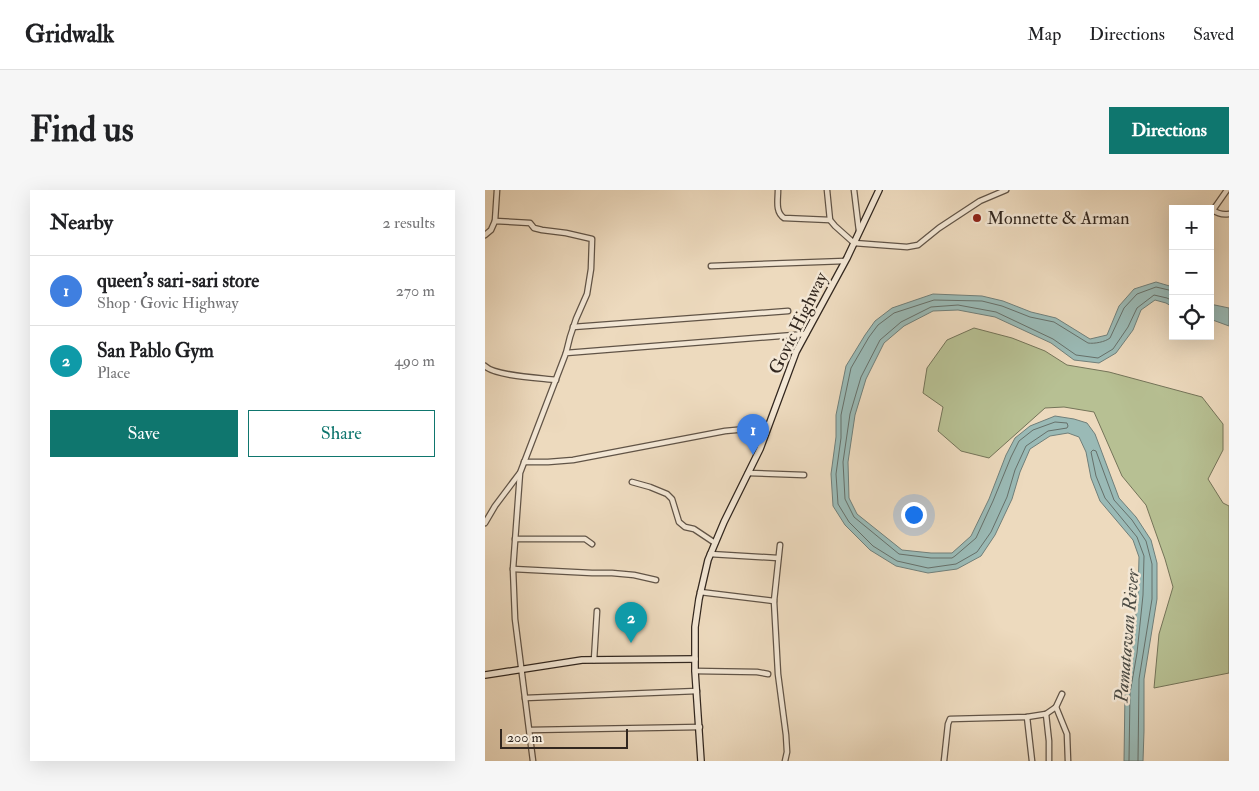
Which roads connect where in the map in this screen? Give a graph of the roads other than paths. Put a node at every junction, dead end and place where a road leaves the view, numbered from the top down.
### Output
1 (497, 190) edge
2 (778, 190) edge
3 (827, 190) edge
4 (854, 190) edge
5 (879, 190) edge
6 (1006, 190) edge
7 (1225, 192) edge
8 (1229, 199) edge
9 (1229, 214) edge
10 (830, 220) junction
11 (495, 222) junction
12 (859, 232) junction
13 (485, 235) edge
14 (854, 243) junction
15 (845, 261) junction
16 (711, 266) dead end
17 (788, 311) dead end
18 (573, 327) junction
19 (806, 334) junction
20 (566, 353) junction
21 (485, 366) edge
22 (555, 380) junction
23 (769, 427) junction
24 (524, 462) junction
25 (520, 473) junction
26 (748, 473) junction
27 (804, 475) dead end
28 (632, 482) dead end
29 (485, 523) edge
30 (515, 539) junction
31 (715, 543) junction
32 (592, 544) dead end
33 (780, 545) dead end
34 (710, 554) junction
35 (778, 558) junction
36 (513, 569) junction
37 (656, 580) dead end
38 (701, 592) junction
39 (774, 601) junction
40 (597, 611) dead end
41 (695, 659) junction
42 (594, 660) junction
43 (522, 669) junction
44 (695, 671) junction
45 (768, 674) dead end
46 (485, 675) edge
47 (697, 691) junction
48 (1062, 694) dead end
49 (525, 698) junction
50 (1056, 707) junction
51 (1046, 714) junction
52 (1027, 717) junction
53 (700, 727) junction
54 (530, 730) junction
55 (533, 761) edge
56 (701, 761) edge
57 (785, 761) edge
58 (943, 761) edge
59 (1033, 761) edge
60 (1049, 761) edge
61 (1068, 761) edge

1 - 11 street
2 - 10 street
3 - 10 street
4 - 12 street
5 - 12 main road, Govic Highway
6 - 14 street
7 - 8 street
7 - 9 street
10 - 14 street
11 - 13 street
11 - 18 street
12 - 14 main road, Govic Highway
14 - 15 main road, Govic Highway
15 - 16 street
15 - 19 main road, Govic Highway
17 - 18 street
18 - 20 street
19 - 20 street
19 - 23 main road, Govic Highway
20 - 22 street
21 - 22 street
22 - 24 street
23 - 24 street
23 - 26 main road, Govic Highway
24 - 25 street
25 - 29 street
25 - 30 street
26 - 27 street
26 - 31 main road, Govic Highway
28 - 31 street
30 - 32 street
30 - 36 street
31 - 34 main road, Govic Highway
33 - 35 street
34 - 35 street
34 - 38 main road, Govic Highway
35 - 39 street
36 - 37 street
36 - 43 street
38 - 39 street
38 - 41 main road, Govic Highway
39 - 57 street
40 - 42 street
41 - 42 main road
41 - 44 main road, Govic Highway
42 - 43 main road
43 - 46 main road
43 - 49 street
44 - 45 street
44 - 47 main road, Govic Highway
47 - 49 street
47 - 53 main road, Govic Highway
48 - 50 street
49 - 54 street
50 - 51 street
50 - 61 street
51 - 52 street
51 - 60 street
52 - 58 street
52 - 59 street
53 - 54 street
53 - 56 main road, Govic Highway
54 - 55 street

